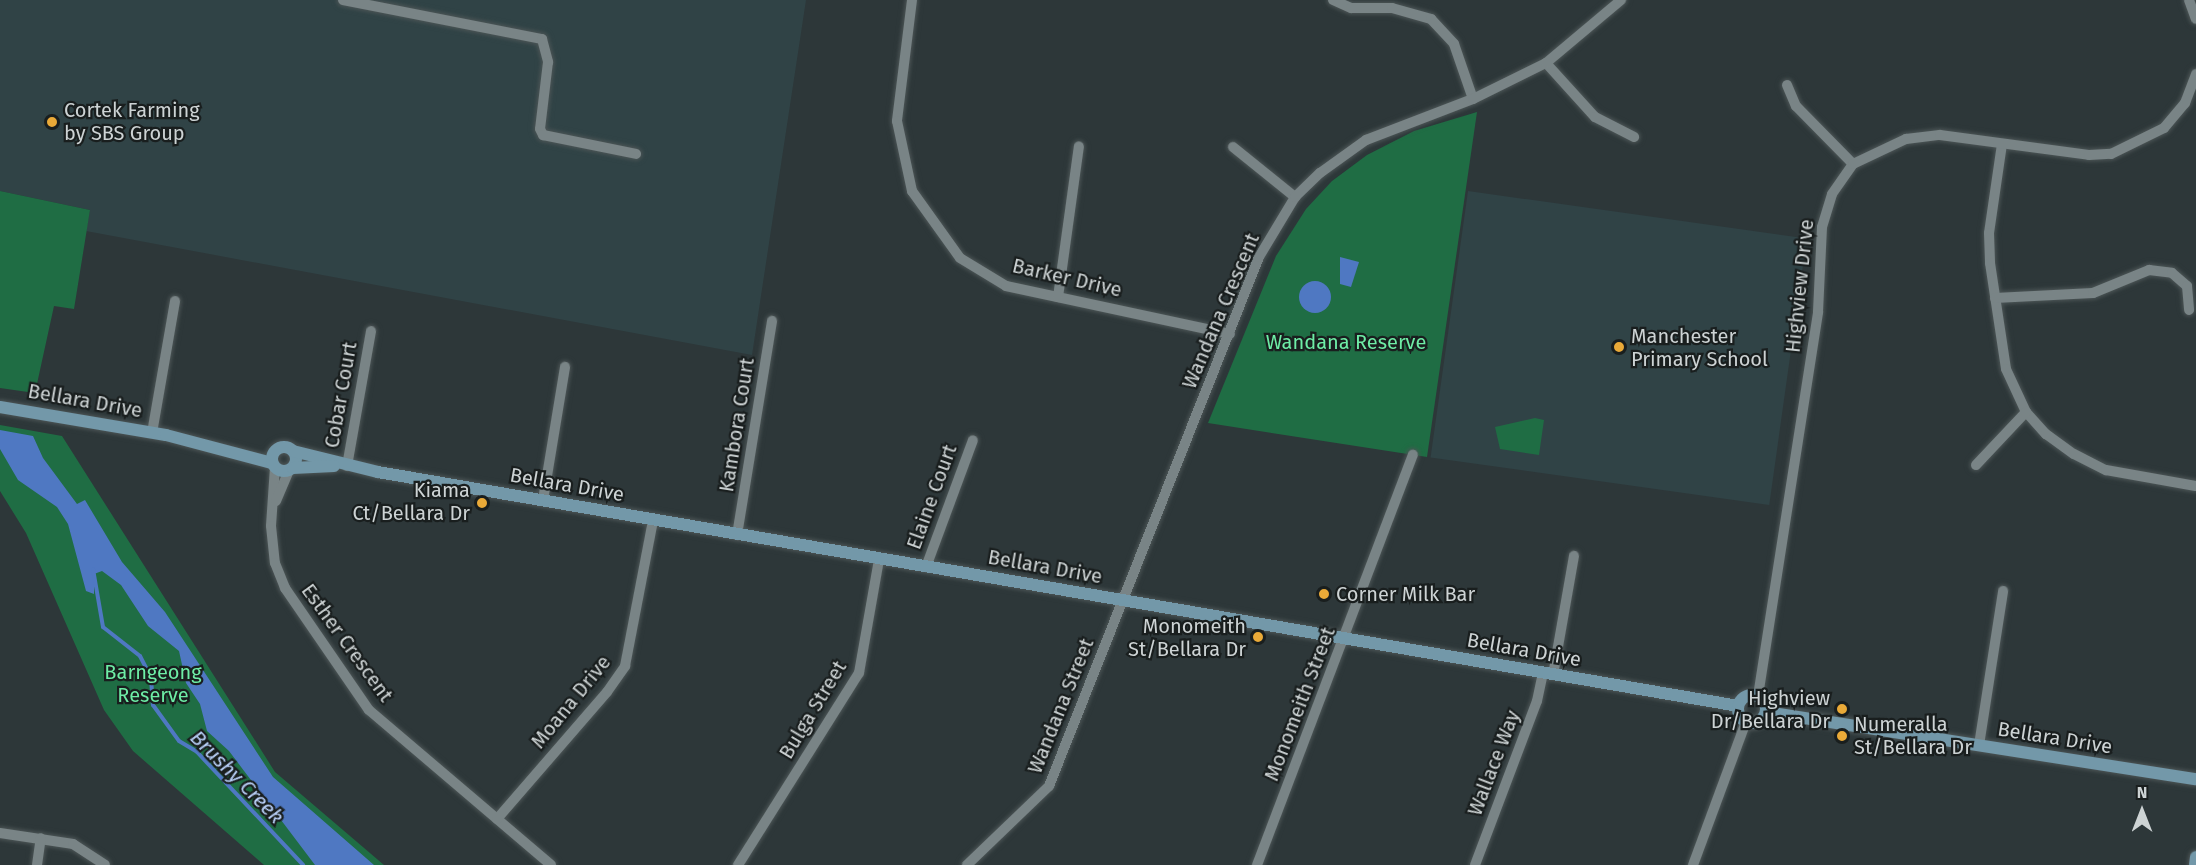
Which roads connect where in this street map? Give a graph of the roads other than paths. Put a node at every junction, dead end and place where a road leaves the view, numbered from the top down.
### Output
1 (343, 0) edge
2 (912, 0) edge
3 (1333, 0) edge
4 (1621, 0) edge
5 (2189, 0) edge
6 (2196, 19) edge
7 (1546, 63) junction
8 (2196, 74) edge
9 (1787, 85) dead end
10 (1473, 99) junction
11 (1634, 136) dead end
12 (2002, 144) junction
13 (1079, 146) dead end
14 (1233, 147) dead end
15 (636, 154) dead end
16 (1853, 164) junction
17 (1295, 197) junction
18 (1058, 297) junction
19 (1995, 298) junction
20 (175, 301) dead end
21 (2189, 310) dead end
22 (772, 321) dead end
23 (371, 331) dead end
24 (1230, 334) junction
25 (565, 367) dead end
26 (0, 407) edge
27 (2026, 412) junction
28 (152, 433) junction
29 (973, 440) dead end
30 (276, 449) junction
31 (234, 450) junction
32 (293, 451) junction
33 (1413, 455) dead end
34 (274, 465) junction
35 (1976, 465) dead end
36 (347, 466) junction
37 (291, 469) junction
38 (2196, 486) edge
39 (543, 500) junction
40 (273, 509) junction
41 (653, 520) junction
42 (737, 535) junction
43 (1574, 556) dead end
44 (879, 559) junction
45 (926, 567) junction
46 (2003, 591) dead end
47 (1123, 600) junction
48 (1345, 639) junction
49 (1548, 674) junction
50 (1758, 696) junction
51 (1737, 706) junction
52 (1766, 712) junction
53 (1746, 722) junction
54 (1979, 745) junction
55 (2196, 779) edge
56 (497, 819) junction
57 (0, 833) edge
58 (41, 838) junction
59 (2196, 857) edge
60 (37, 865) edge
61 (105, 865) edge
62 (551, 865) edge
63 (738, 865) edge
64 (967, 865) edge
65 (1257, 865) edge
66 (1475, 865) edge
67 (1693, 865) edge
68 (2195, 865) edge

1 - 15 street
2 - 18 street, Barker Drive
3 - 10 street
4 - 7 street, Wandana Crescent
5 - 6 street
7 - 10 street, Wandana Crescent
7 - 11 street
8 - 12 street, Highview Drive
9 - 16 street
10 - 17 street, Wandana Crescent
12 - 16 street, Highview Drive
12 - 19 street
13 - 18 street
14 - 17 street
16 - 50 street, Highview Drive
17 - 24 street, Wandana Crescent
18 - 24 street, Barker Drive
19 - 21 street
19 - 27 street
20 - 28 street
22 - 42 street, Kambora Court
23 - 36 street, Cobar Court
24 - 47 street, Wandana Crescent
25 - 39 street
26 - 28 main road, Bellara Drive
27 - 35 street
27 - 38 street
28 - 31 main road, Bellara Drive
29 - 45 street, Elaine Court
30 - 31 main road, Bellara Drive
30 - 32 main road
30 - 34 main road
31 - 34 main road, Bellara Drive
32 - 36 main road, Bellara Drive
32 - 37 main road
33 - 48 street, Monomeith Street
34 - 37 main road
34 - 40 street, Esther Crescent
36 - 37 main road, Bellara Drive
36 - 39 main road, Bellara Drive
37 - 40 street, Esther Crescent
39 - 41 main road, Bellara Drive
40 - 56 street, Esther Crescent
41 - 42 main road, Bellara Drive
41 - 56 street, Moana Drive
42 - 44 main road, Bellara Drive
43 - 49 street, Wallace Way
44 - 45 main road, Bellara Drive
44 - 63 street, Bulga Street
45 - 47 main road, Bellara Drive
46 - 54 street
47 - 48 main road, Bellara Drive
47 - 64 street, Wandana Street
48 - 49 main road, Bellara Drive
48 - 65 street, Monomeith Street
49 - 51 main road, Bellara Drive
49 - 66 street, Wallace Way
50 - 51 main road
50 - 52 main road
51 - 53 main road
52 - 53 main road
52 - 54 main road, Bellara Drive
53 - 67 street
54 - 55 main road, Bellara Drive
56 - 62 street, Esther Crescent
57 - 58 street
58 - 60 street
58 - 61 street
59 - 68 main road

